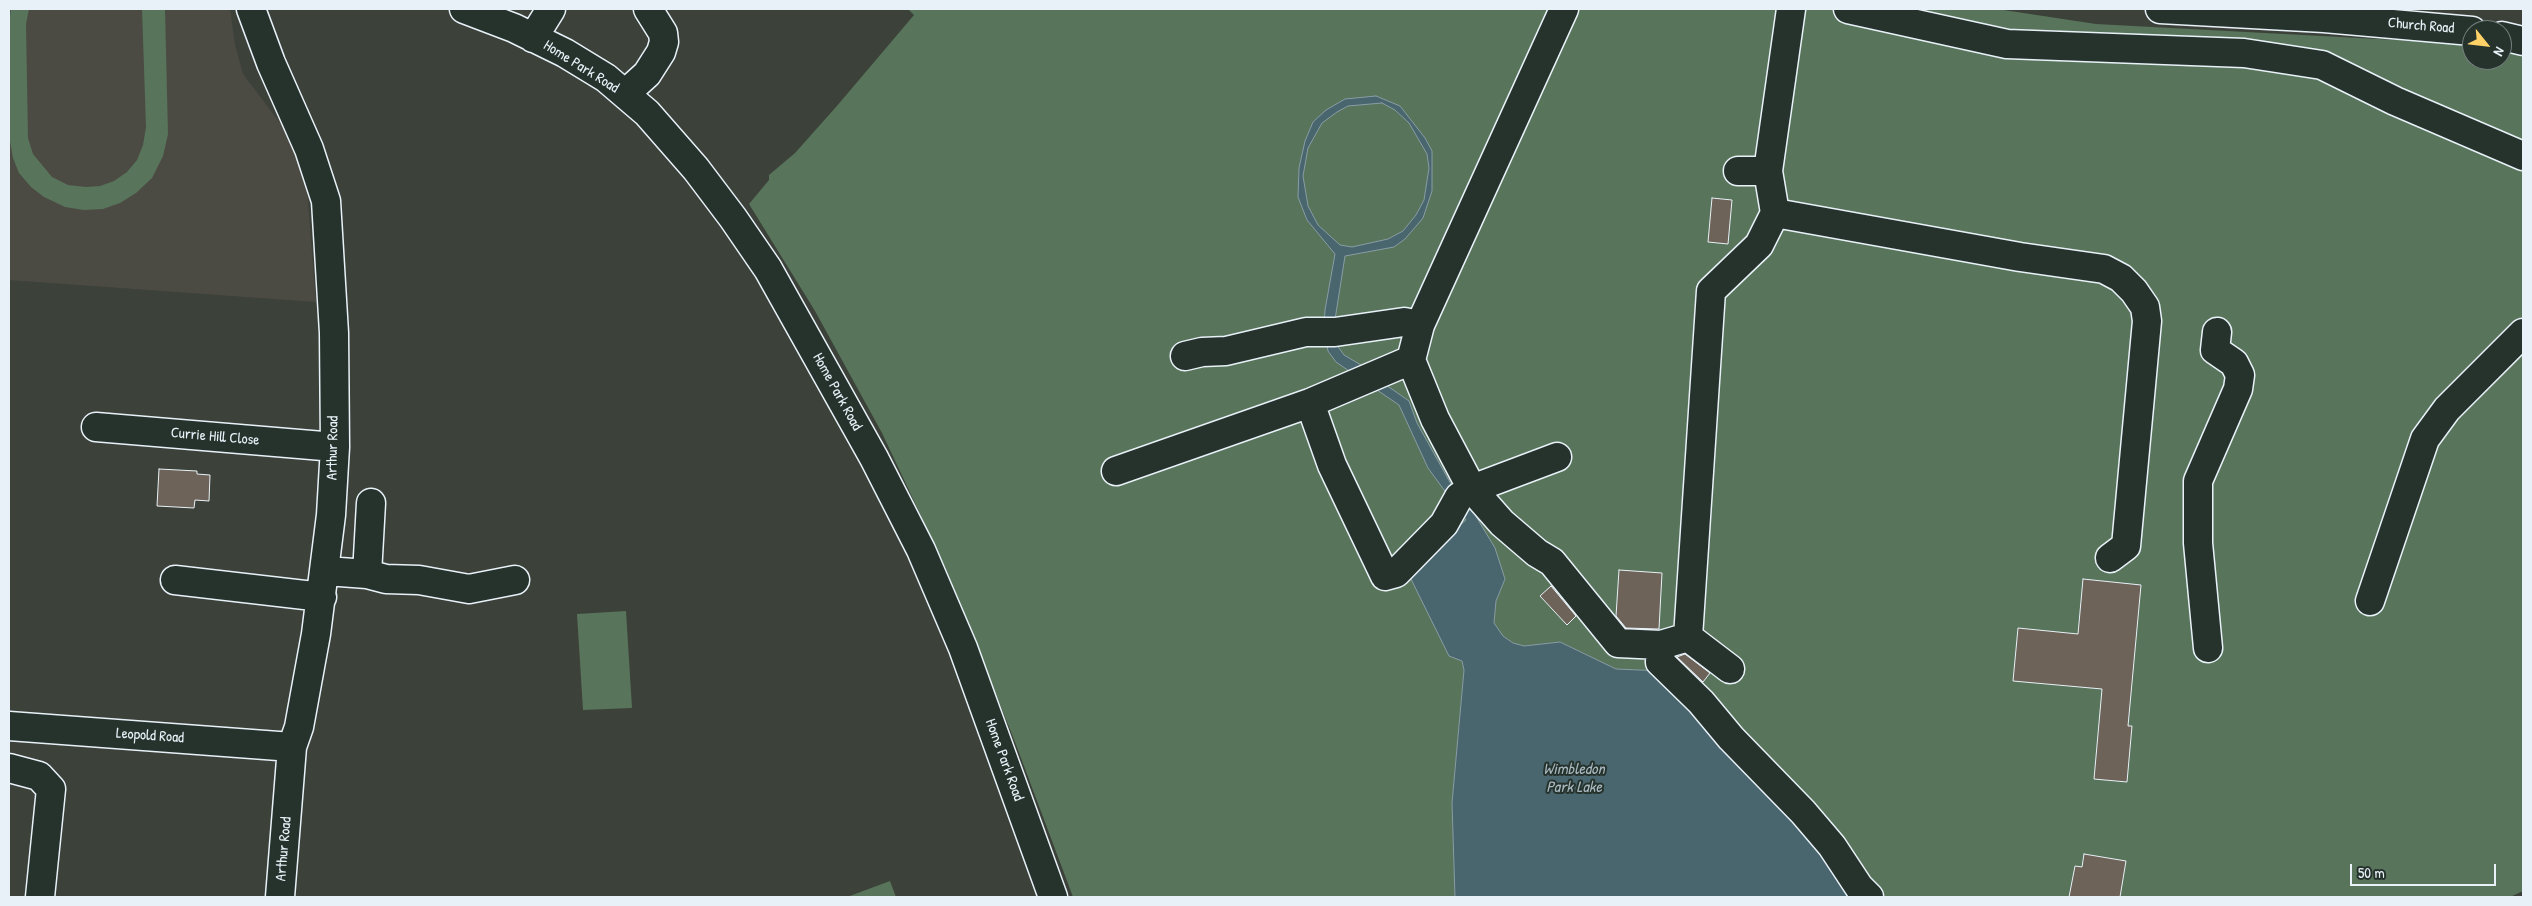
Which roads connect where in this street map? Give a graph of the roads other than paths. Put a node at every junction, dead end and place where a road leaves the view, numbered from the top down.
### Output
1 (251, 9) edge
2 (464, 9) edge
3 (551, 9) edge
4 (648, 9) edge
5 (1564, 9) edge
6 (1792, 9) edge
7 (1848, 9) edge
8 (2160, 9) edge
9 (2462, 30) edge
10 (533, 38) junction
11 (625, 94) junction
12 (2523, 156) edge
13 (1738, 171) dead end
14 (1768, 171) junction
15 (1775, 213) junction
16 (1420, 325) junction
17 (2216, 332) dead end
18 (2523, 333) edge
19 (1185, 356) dead end
20 (1411, 360) junction
21 (1310, 403) junction
22 (96, 427) dead end
23 (335, 447) junction
24 (1557, 457) dead end
25 (1116, 471) dead end
26 (1472, 489) junction
27 (371, 504) dead end
28 (2110, 558) dead end
29 (326, 570) junction
30 (367, 574) junction
31 (175, 580) dead end
32 (515, 580) dead end
33 (322, 597) junction
34 (2370, 602) dead end
35 (1688, 637) junction
36 (1661, 645) junction
37 (2208, 648) dead end
38 (1730, 669) dead end
39 (9, 726) edge
40 (292, 747) junction
41 (9, 768) edge
42 (40, 897) edge
43 (280, 897) edge
44 (1053, 897) edge
45 (1869, 897) edge

1 - 23 street, Arthur Road
2 - 10 street, Home Park Road
3 - 10 street
4 - 11 street
5 - 16 street
6 - 14 street
7 - 12 street
8 - 9 street, Church Road
10 - 11 street, Home Park Road
11 - 44 street, Home Park Road
13 - 14 street
14 - 15 street
15 - 28 street
15 - 35 street
16 - 19 street
16 - 20 street
17 - 37 street
18 - 34 street
20 - 21 street
20 - 26 street
21 - 25 street
21 - 26 street
22 - 23 street, Currie Hill Close
23 - 29 street, Arthur Road
24 - 26 street
26 - 36 street
27 - 30 street
29 - 30 street
29 - 33 street, Arthur Road
30 - 32 street
31 - 33 street
33 - 40 street, Arthur Road
35 - 36 street
35 - 38 street
36 - 45 street
39 - 40 street, Leopold Road
40 - 43 street, Arthur Road
41 - 42 street

